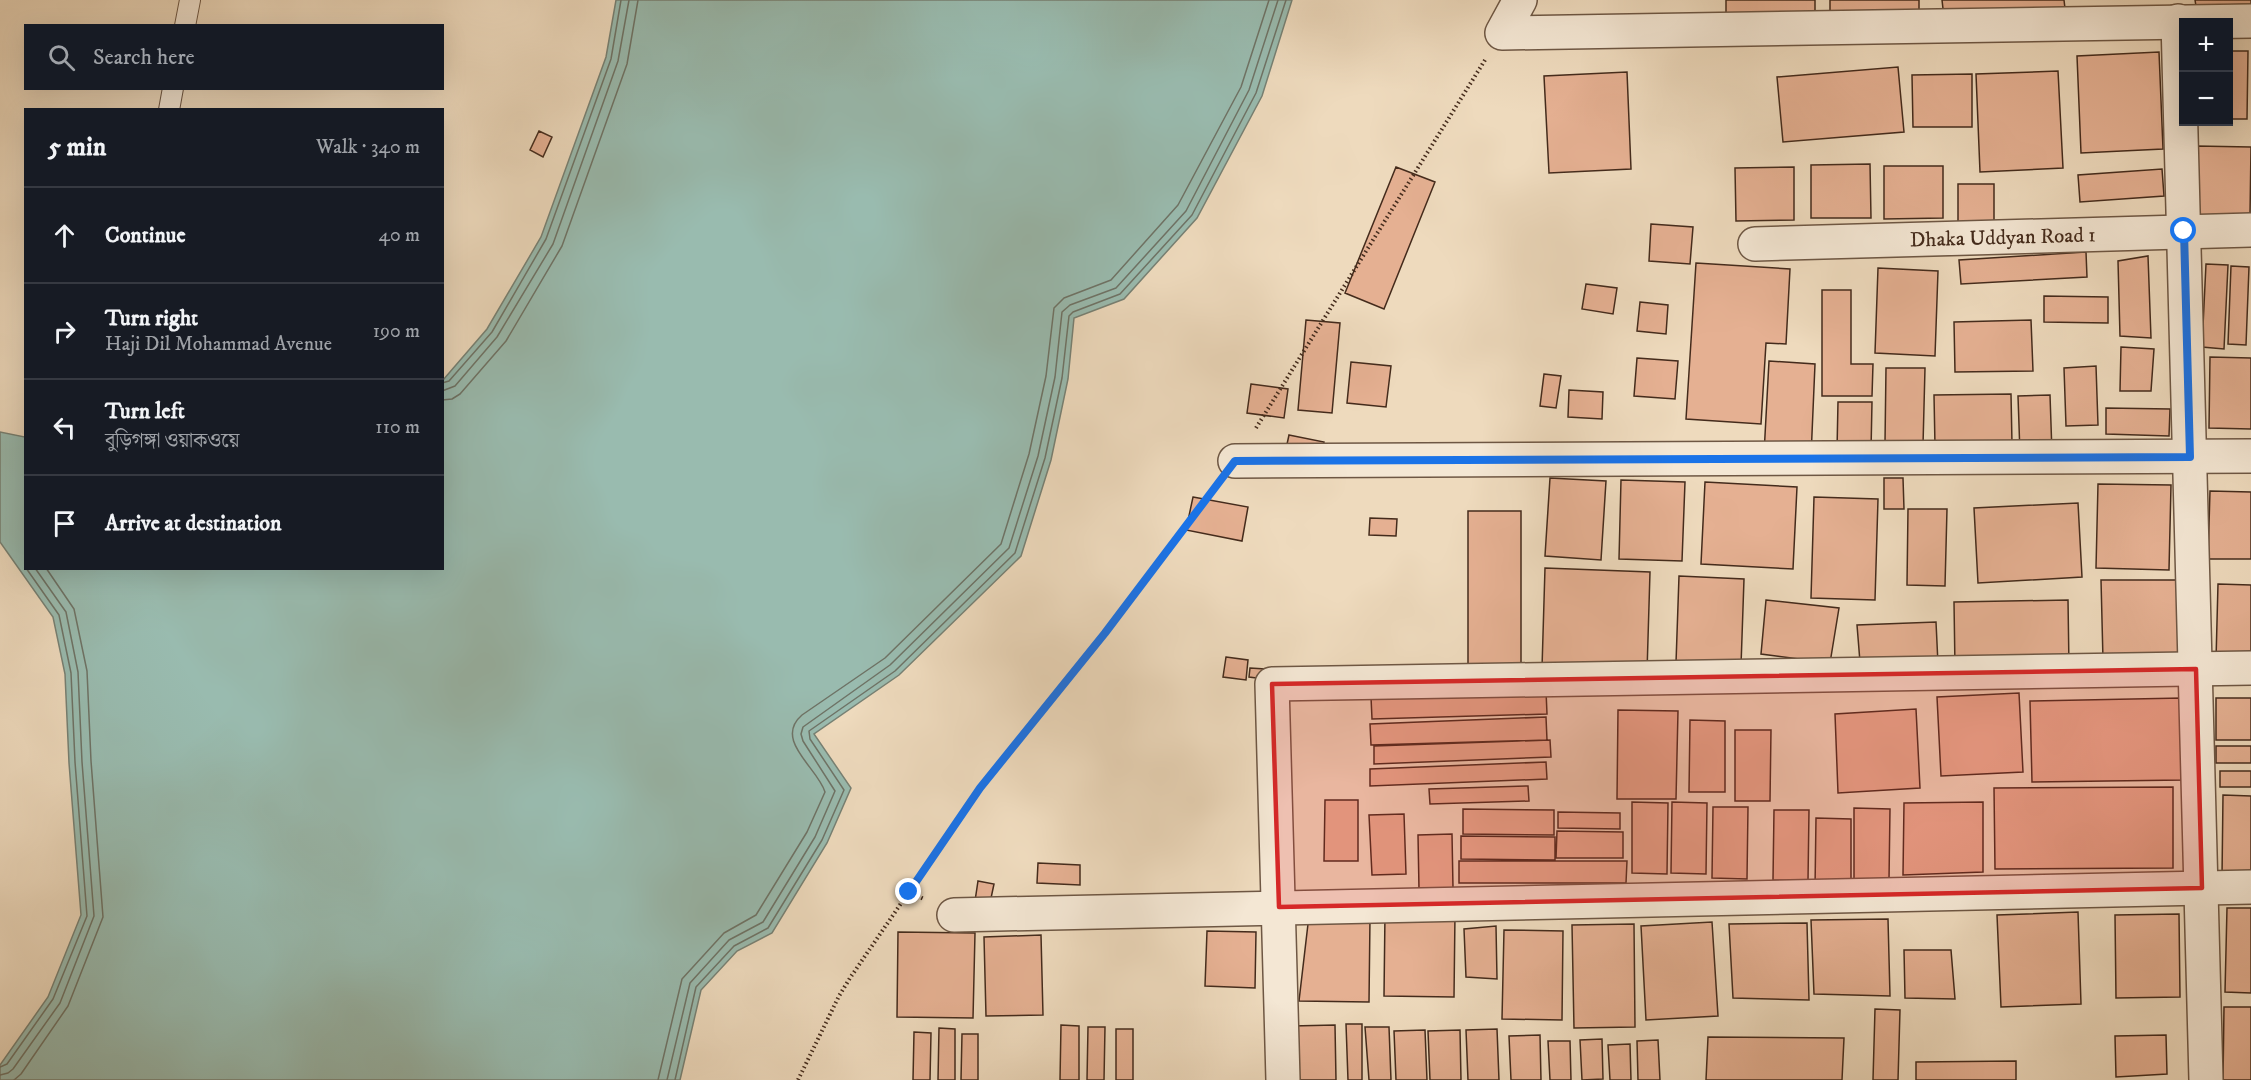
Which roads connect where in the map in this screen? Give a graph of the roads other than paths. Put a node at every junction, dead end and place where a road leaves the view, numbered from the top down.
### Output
1 (190, 0) edge
2 (1520, 0) edge
3 (2178, 21) junction
4 (2251, 21) edge
5 (185, 24) edge
6 (173, 90) edge
7 (169, 108) edge
8 (2251, 230) edge
9 (2184, 231) junction
10 (1755, 244) dead end
11 (2251, 456) edge
12 (2190, 457) junction
13 (1235, 461) road end
14 (2251, 668) edge
15 (2196, 669) junction
16 (2251, 887) edge
17 (2202, 888) junction
18 (1279, 907) junction
19 (954, 915) dead end
20 (1283, 1080) edge
21 (2206, 1080) edge

1 - 5 lane
2 - 3 street
3 - 4 street
3 - 9 street
6 - 7 lane
8 - 9 street, Dhaka Uddyan Road 1
9 - 10 street, Dhaka Uddyan Road 1
9 - 12 street
11 - 12 street
12 - 13 street
12 - 15 street
14 - 15 street
15 - 17 street
15 - 18 street
16 - 17 street
17 - 18 street
17 - 21 street
18 - 19 street
18 - 20 street

